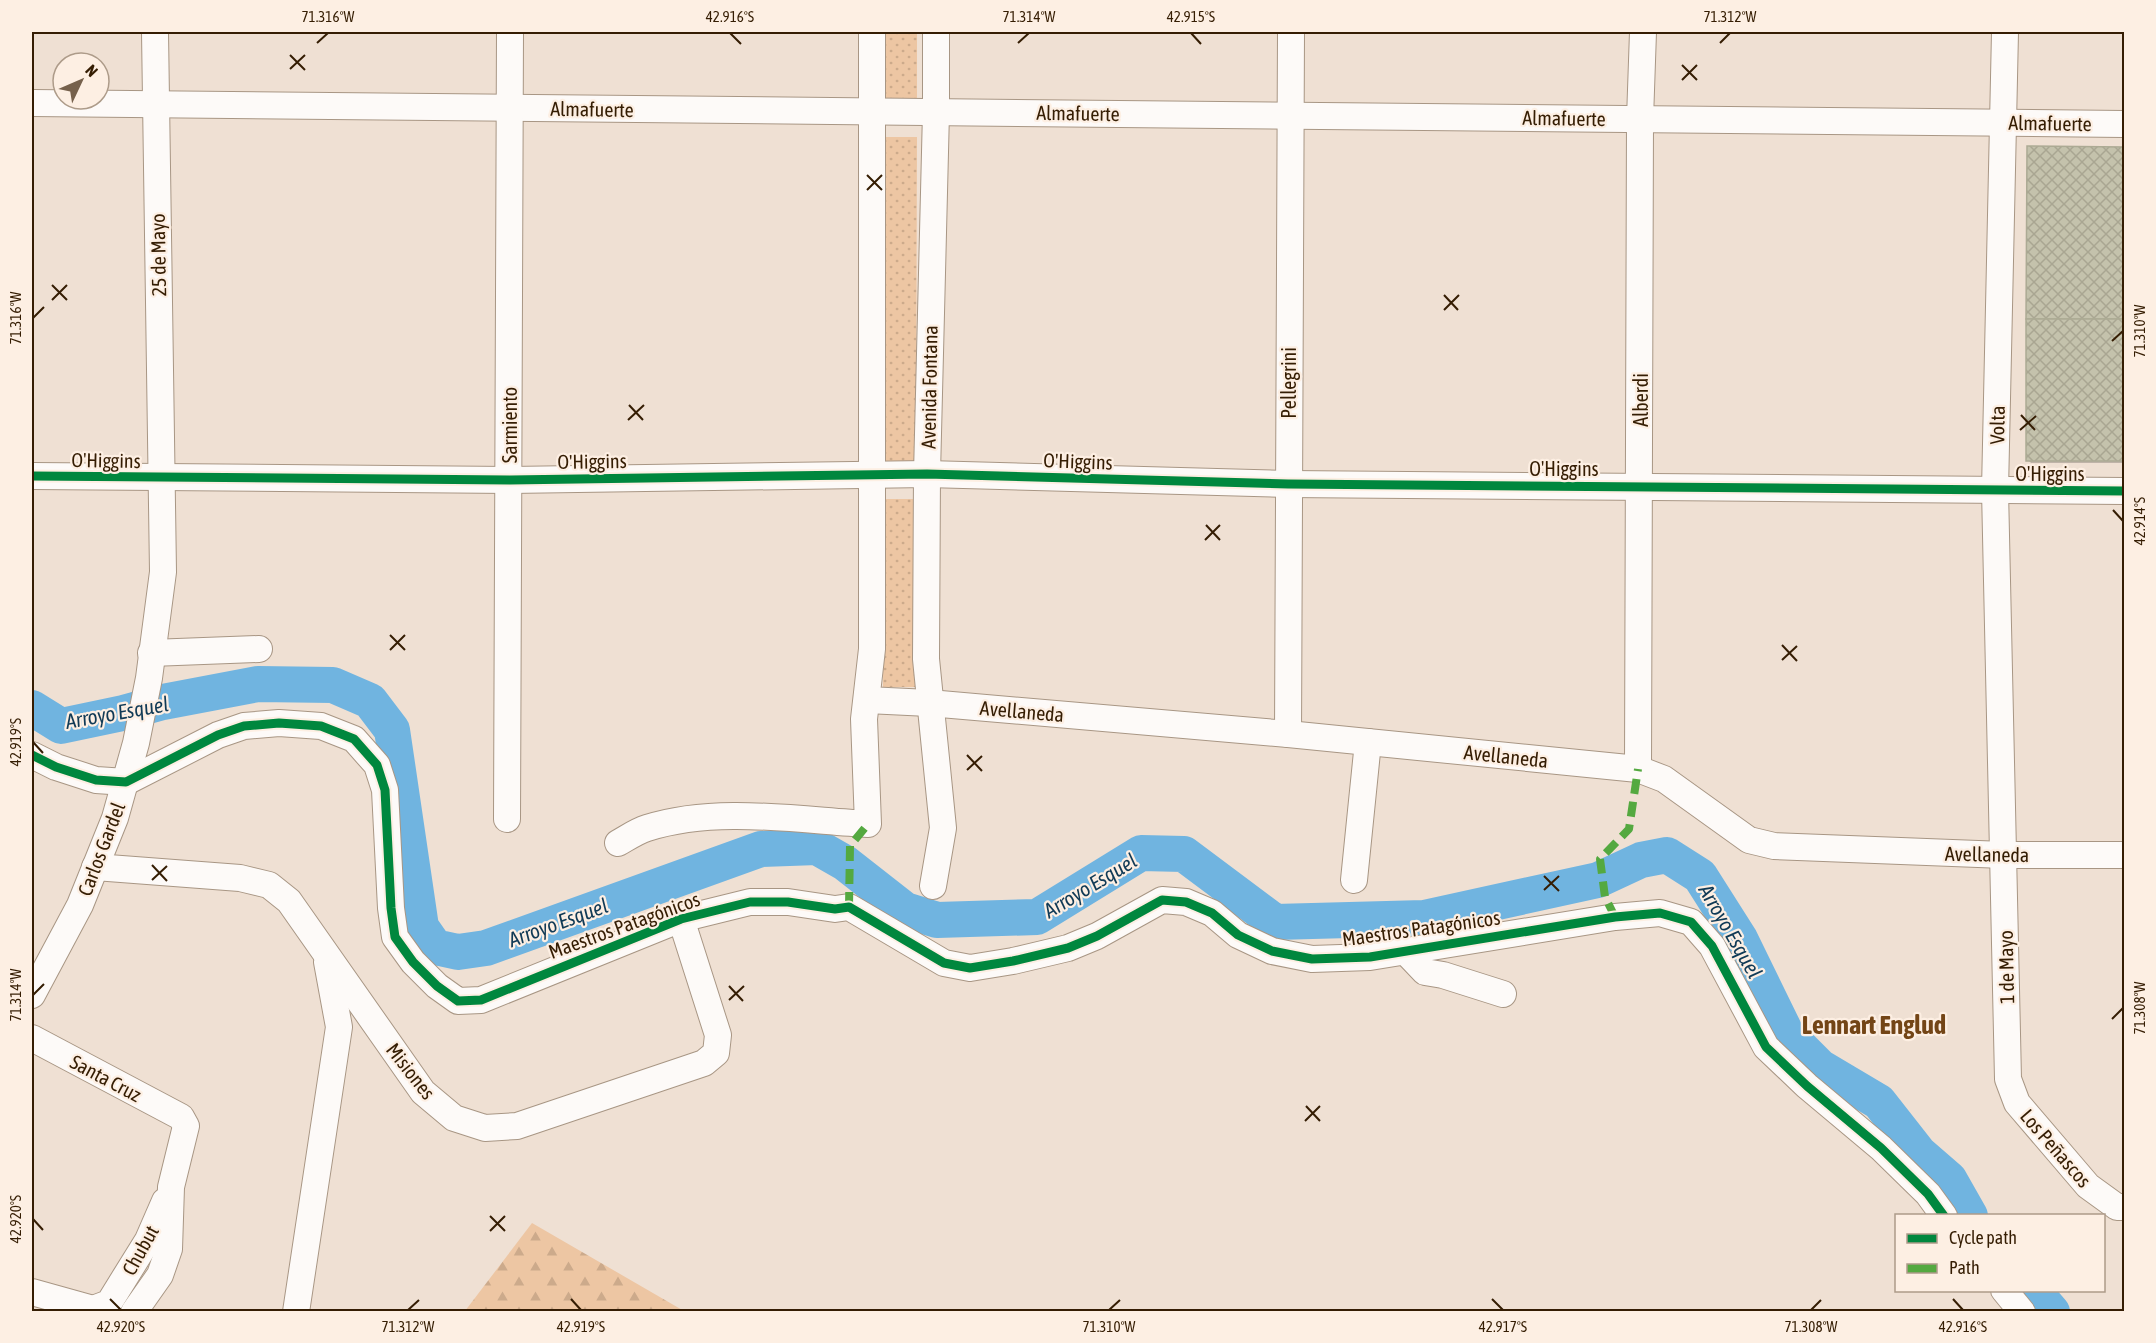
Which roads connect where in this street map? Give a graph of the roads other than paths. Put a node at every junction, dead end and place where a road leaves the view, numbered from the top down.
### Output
1 (155, 32) edge
2 (510, 32) edge
3 (872, 32) edge
4 (936, 32) edge
5 (1291, 32) edge
6 (1643, 32) edge
7 (2005, 32) edge
8 (32, 103) edge
9 (155, 104) junction
10 (509, 108) junction
11 (871, 112) junction
12 (936, 112) junction
13 (1290, 116) junction
14 (1640, 119) junction
15 (2004, 123) junction
16 (2124, 124) edge
17 (927, 474) junction
18 (873, 475) junction
19 (32, 476) edge
20 (162, 478) junction
21 (510, 480) junction
22 (1288, 484) junction
23 (1640, 487) junction
24 (1995, 490) junction
25 (2124, 491) edge
26 (259, 649) dead end
27 (151, 653) junction
28 (867, 700) junction
29 (929, 703) junction
30 (1288, 734) junction
31 (1368, 742) junction
32 (32, 755) edge
33 (1638, 768) junction
34 (126, 782) junction
35 (507, 819) dead end
36 (618, 843) dead end
37 (2004, 855) junction
38 (2124, 855) edge
39 (95, 867) junction
40 (1354, 880) dead end
41 (933, 886) dead end
42 (681, 919) junction
43 (1405, 951) junction
44 (326, 953) junction
45 (1503, 994) dead end
46 (32, 995) edge
47 (32, 1038) edge
48 (2008, 1079) joint
49 (171, 1187) junction
50 (2121, 1207) edge
51 (1943, 1214) edge
52 (32, 1292) edge
53 (2006, 1292) edge
54 (134, 1311) edge
55 (296, 1311) edge
56 (2022, 1311) edge

1 - 9 street, 25 de Mayo
2 - 10 street, Sarmiento
3 - 11 street
4 - 12 street, Avenida Fontana
5 - 13 street, Pellegrini
6 - 14 street, Alberdi
7 - 15 street, Volta
8 - 9 street, Almafuerte
9 - 10 street, Almafuerte
9 - 20 street, 25 de Mayo
10 - 11 street, Almafuerte
10 - 21 street, Sarmiento
11 - 12 street, Almafuerte
11 - 18 street
12 - 13 street, Almafuerte
12 - 17 street, Avenida Fontana
13 - 14 street, Almafuerte
13 - 22 street, Pellegrini
14 - 15 street, Almafuerte
14 - 23 street, Alberdi
15 - 16 street, Almafuerte
15 - 24 street, Volta
17 - 18 street, O'Higgins
17 - 22 street, O'Higgins
17 - 29 street, Avenida Fontana
18 - 21 street, O'Higgins
18 - 28 street
19 - 20 street, O'Higgins
20 - 21 street, O'Higgins
20 - 27 street, Carlos Gardel
21 - 35 street, Sarmiento
22 - 23 street, O'Higgins
22 - 30 street, Pellegrini
23 - 24 street, O'Higgins
23 - 33 street, Alberdi
24 - 25 street, O'Higgins
24 - 37 street, Volta
26 - 27 street
27 - 34 street, Carlos Gardel
28 - 29 street, Avellaneda
28 - 36 street
29 - 30 street, Avellaneda
29 - 41 street, Avenida Fontana
30 - 31 street, Avellaneda
31 - 33 street, Avellaneda
31 - 40 street
32 - 34 street
33 - 37 street, Avellaneda
34 - 39 street, Carlos Gardel
34 - 42 street, Maestros Patagónicos
37 - 38 street, Avellaneda
37 - 48 street, 1 de Mayo
39 - 44 street, Misiones
39 - 46 street, Carlos Gardel
42 - 43 street, Maestros Patagónicos
42 - 44 street, Misiones
43 - 45 street
43 - 51 street, Maestros Patagónicos
44 - 55 street
47 - 49 street, Santa Cruz
48 - 50 street, Los Peñascos
49 - 52 street, Chubut
49 - 54 street
53 - 56 street

